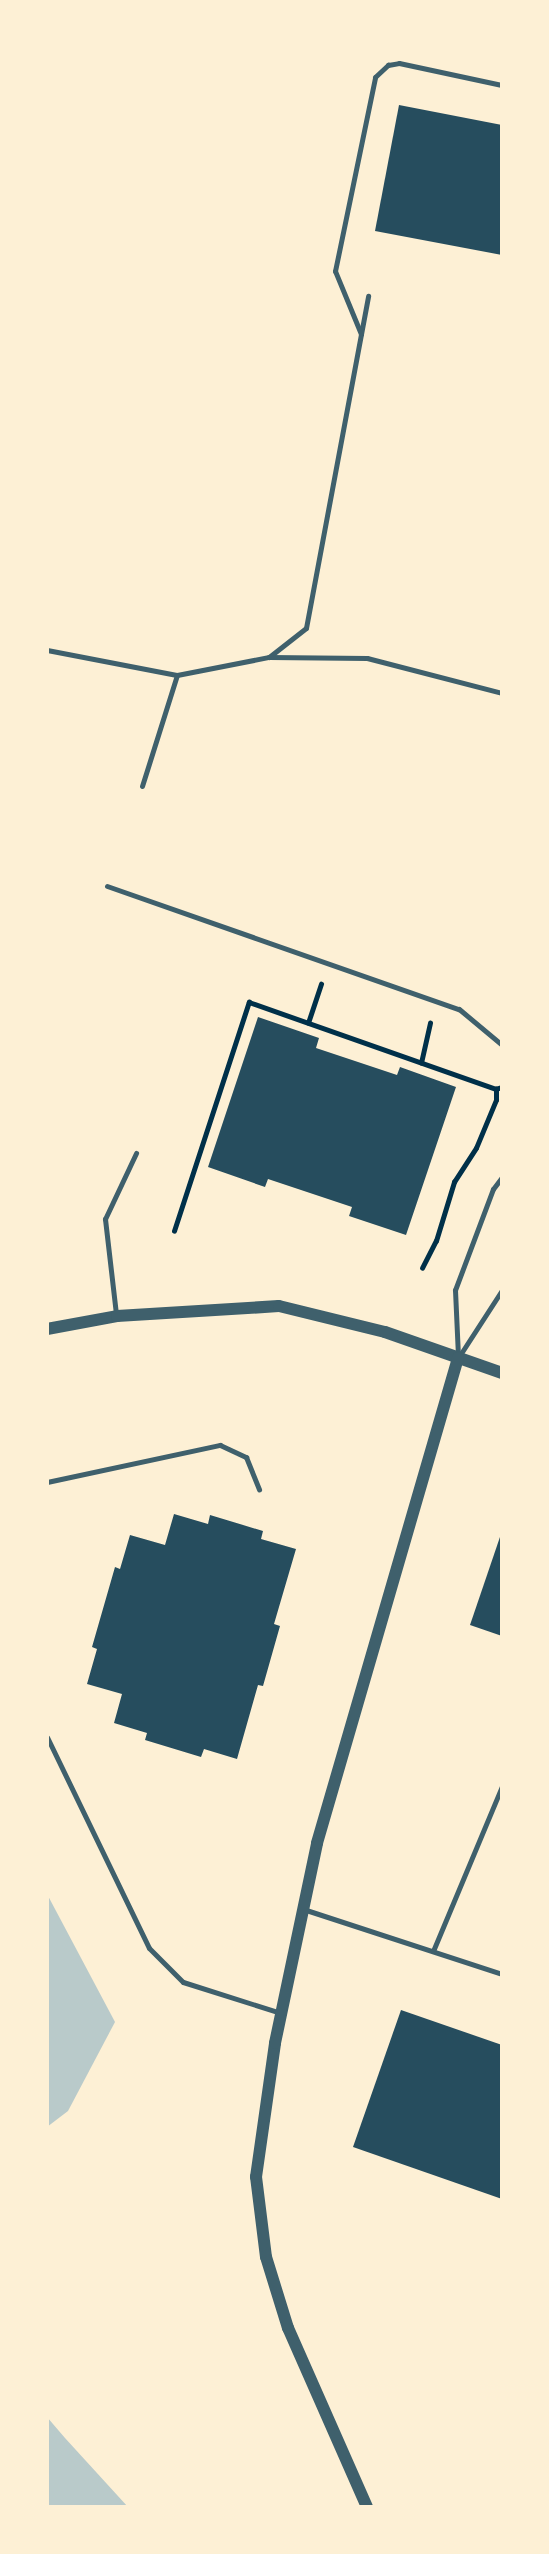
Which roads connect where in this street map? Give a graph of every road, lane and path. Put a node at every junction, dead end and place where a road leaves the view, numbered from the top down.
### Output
1 (502, 85) edge
2 (368, 296) dead end
3 (361, 334) junction
4 (47, 650) edge
5 (269, 657) junction
6 (177, 675) junction
7 (502, 692) edge
8 (142, 786) dead end
9 (107, 886) dead end
10 (329, 963) junction
11 (434, 1000) junction
12 (308, 1023) junction
13 (502, 1045) edge
14 (421, 1063) junction
15 (502, 1087) edge
16 (496, 1089) junction
17 (136, 1153) dead end
18 (502, 1177) edge
19 (174, 1231) dead end
20 (422, 1268) dead end
21 (502, 1290) edge
22 (117, 1316) junction
23 (47, 1329) edge
24 (458, 1358) junction
25 (502, 1373) edge
26 (47, 1482) edge
27 (259, 1489) dead end
28 (47, 1737) edge
29 (502, 1786) edge
30 (303, 1909) junction
31 (433, 1951) junction
32 (502, 1974) edge
33 (281, 2013) junction
34 (368, 2507) edge

1 - 3 lane
2 - 3 lane
3 - 5 lane
4 - 6 lane
5 - 6 lane
5 - 7 lane
6 - 8 lane
9 - 10 lane
10 - 11 lane
10 - 12 path
11 - 13 lane
11 - 14 path
12 - 14 path
12 - 19 path
14 - 16 path
15 - 16 path
16 - 20 path
17 - 22 lane
18 - 24 lane
21 - 24 lane
22 - 23 street
22 - 24 street
24 - 25 street
24 - 30 street
26 - 27 lane
28 - 33 lane
29 - 31 lane
30 - 31 lane
30 - 33 street
31 - 32 lane
33 - 34 street

